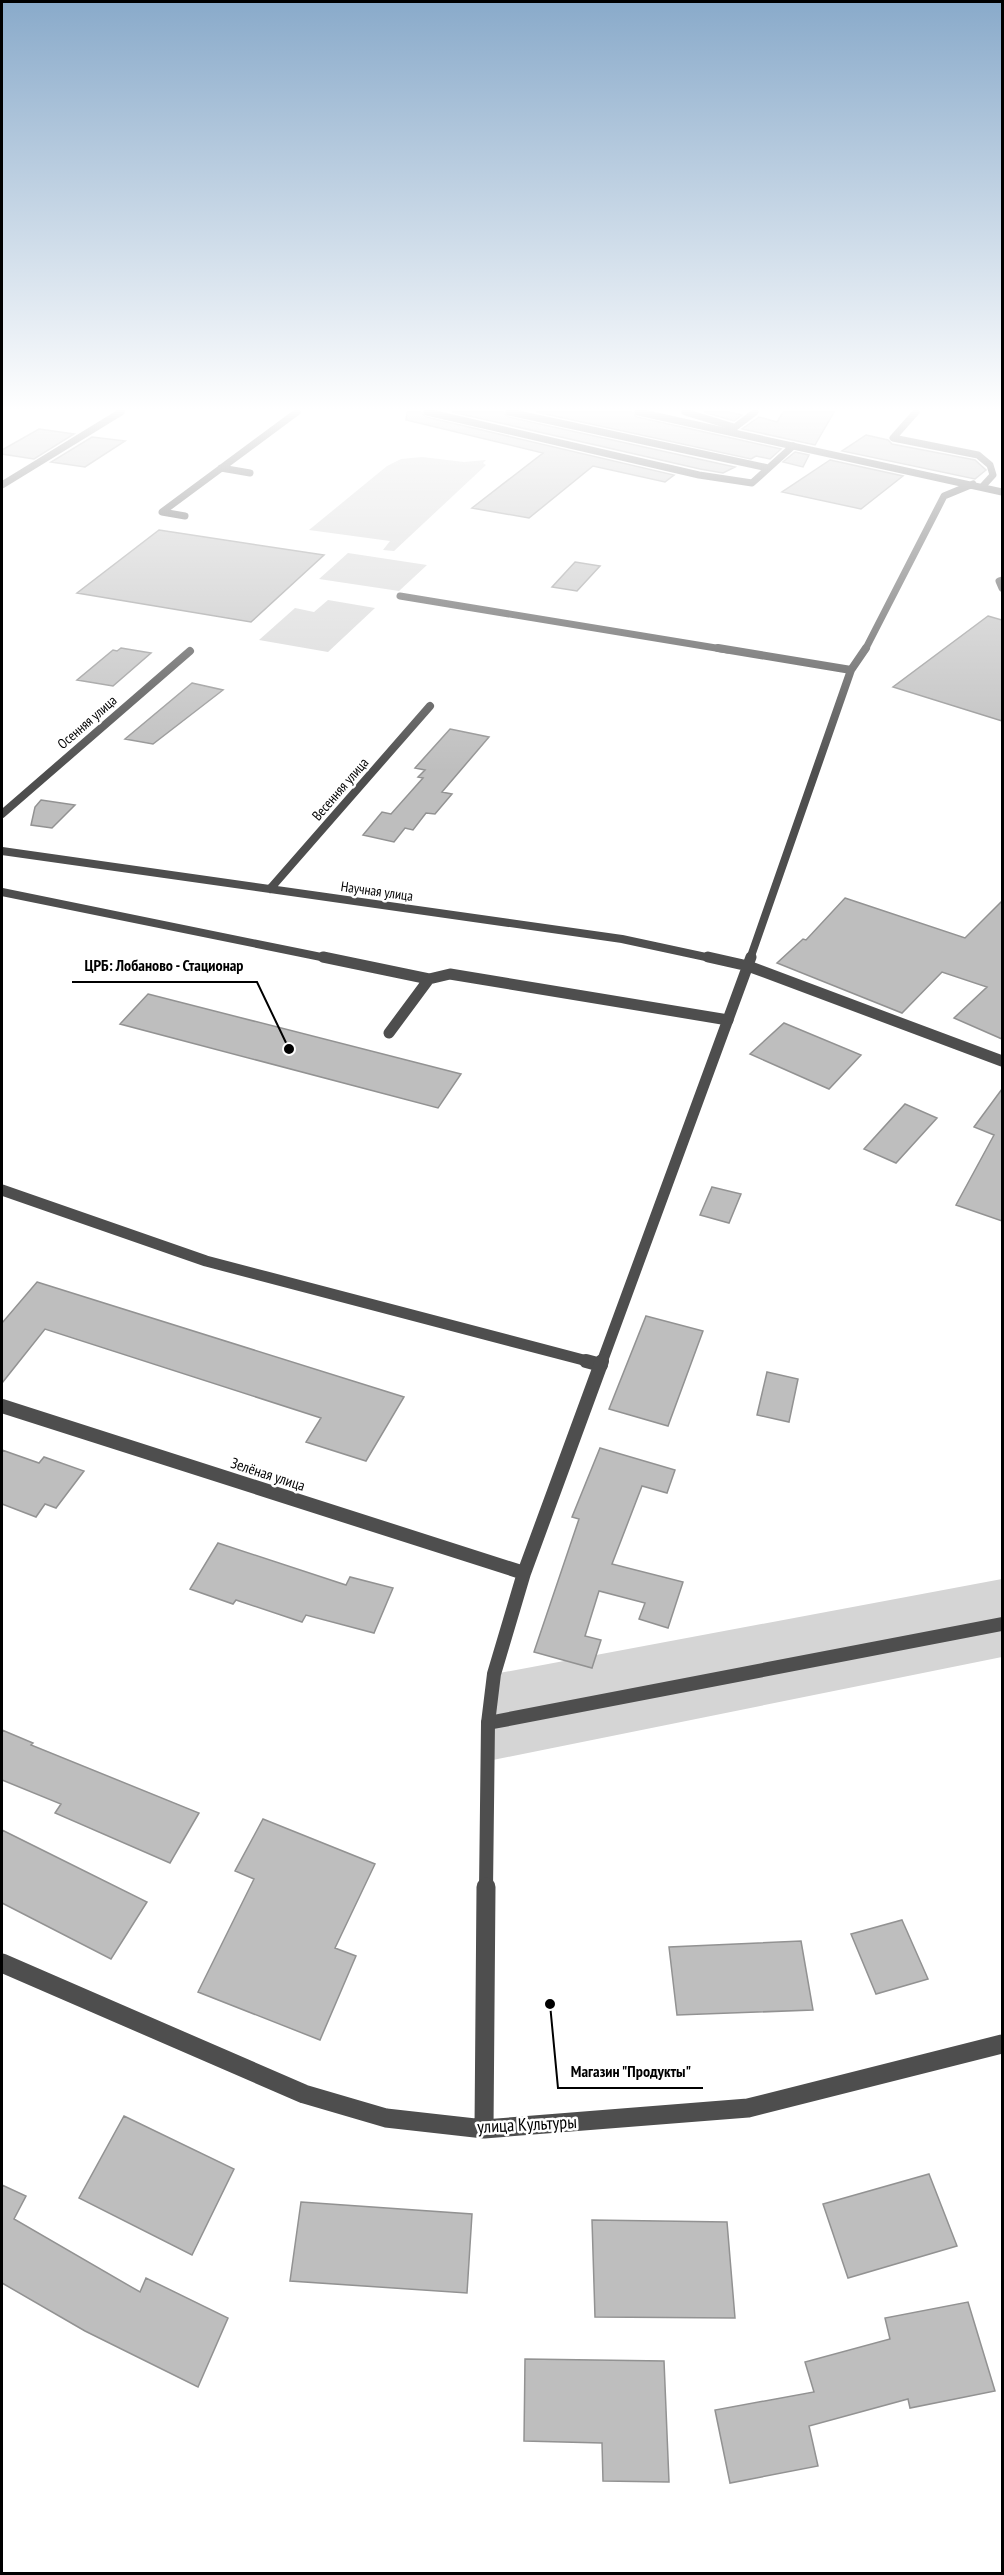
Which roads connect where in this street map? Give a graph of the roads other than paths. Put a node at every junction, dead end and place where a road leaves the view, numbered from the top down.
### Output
1 (925, 532) edge
2 (1002, 580) edge
3 (1002, 588) edge
4 (400, 596) dead end
5 (190, 651) dead end
6 (851, 670) junction
7 (430, 706) dead end
8 (2, 814) edge
9 (2, 851) edge
10 (270, 889) junction
11 (2, 892) edge
12 (748, 966) junction
13 (429, 980) junction
14 (728, 1020) junction
15 (389, 1033) dead end
16 (1002, 1061) edge
17 (2, 1190) edge
18 (601, 1365) junction
19 (2, 1406) edge
20 (525, 1573) junction
21 (1002, 1624) edge
22 (488, 1723) junction
23 (2, 1963) edge
24 (1002, 2044) edge
25 (483, 2129) junction

1 - 6 street
2 - 3 street
4 - 6 street
5 - 8 street, Осенняя улица
6 - 12 street
7 - 10 street, Весенняя улица
9 - 10 street, Научная улица
10 - 12 street, Научная улица
11 - 13 street
12 - 14 street
12 - 16 street, Научная улица
13 - 14 street
13 - 15 street
14 - 18 street
17 - 18 street
18 - 20 street
19 - 20 street, Зелёная улица
20 - 22 street
21 - 22 street
22 - 25 street
23 - 25 street, улица Культуры
24 - 25 street, улица Культуры

